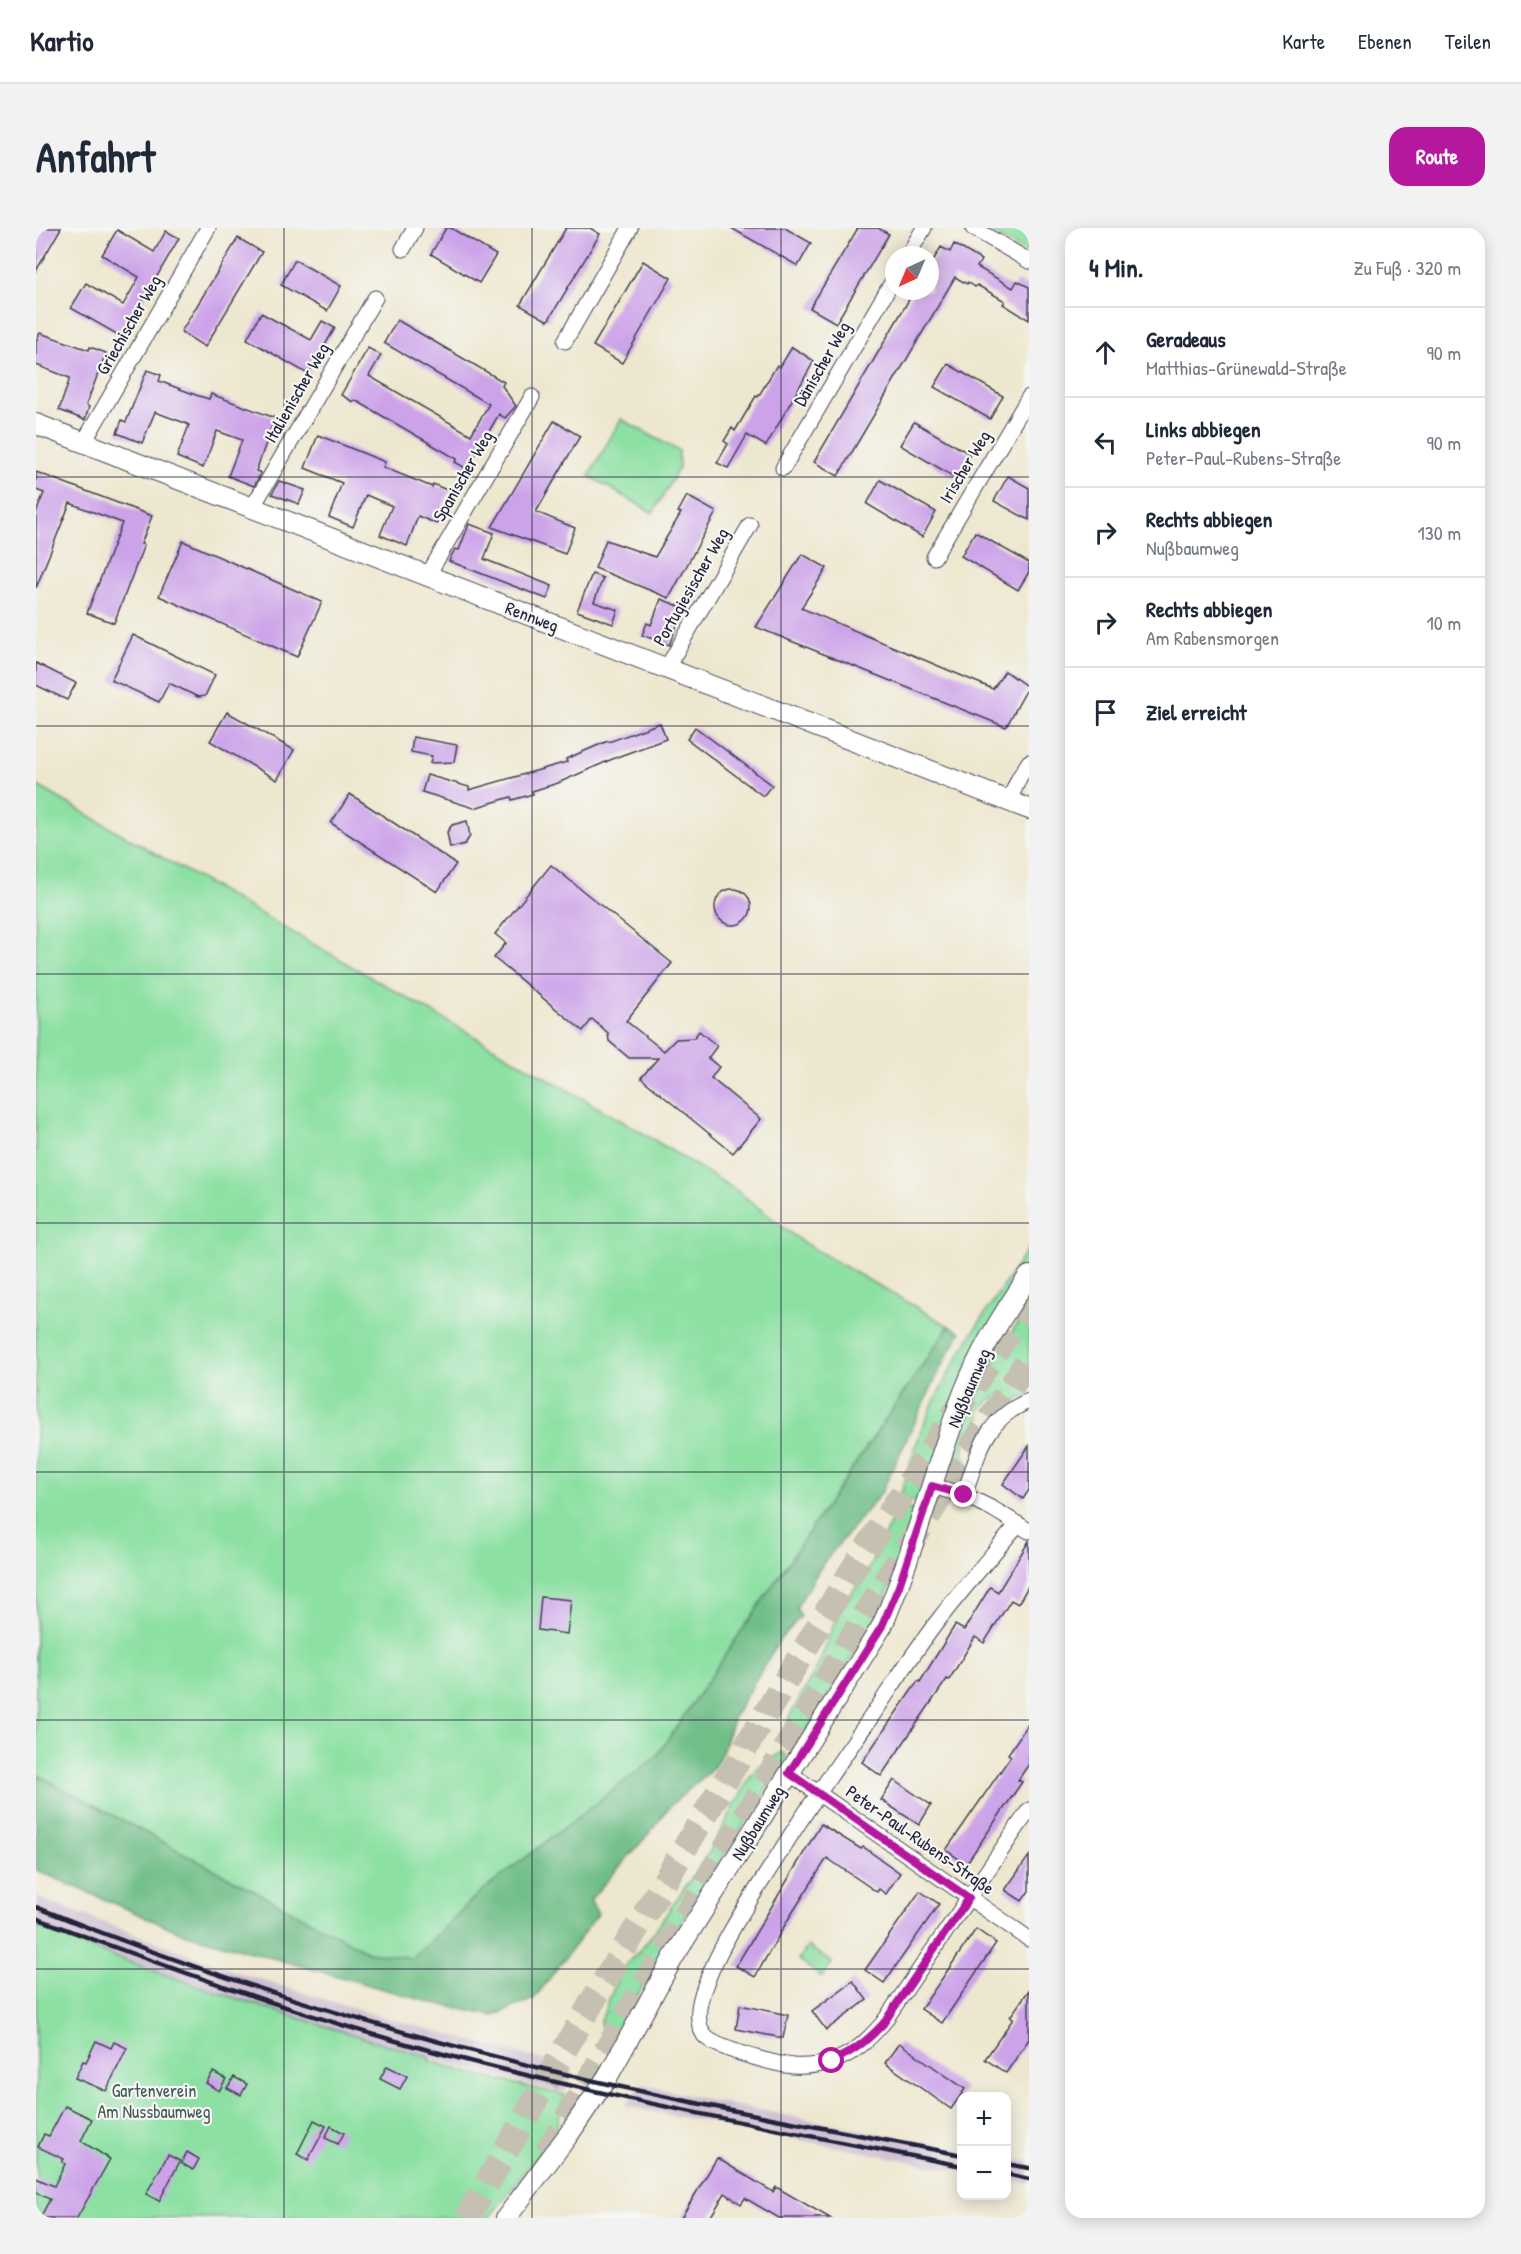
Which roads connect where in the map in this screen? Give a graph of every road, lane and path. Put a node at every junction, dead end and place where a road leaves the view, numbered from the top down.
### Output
1 (208, 228) edge
2 (415, 228) edge
3 (630, 228) edge
4 (924, 228) edge
5 (973, 228) edge
6 (913, 246) edge
7 (403, 249) dead end
8 (1029, 261) edge
9 (885, 294) edge
10 (375, 297) dead end
11 (565, 341) dead end
12 (532, 397) dead end
13 (1029, 397) edge
14 (36, 424) edge
15 (84, 442) junction
16 (783, 468) dead end
17 (252, 508) junction
18 (750, 525) dead end
19 (934, 557) dead end
20 (428, 575) junction
21 (666, 669) junction
22 (1029, 762) edge
23 (1009, 801) junction
24 (1029, 809) edge
25 (1029, 1276) edge
26 (1029, 1401) edge
27 (932, 1486) junction
28 (964, 1495) junction
29 (1024, 1527) edge
30 (789, 1773) junction
31 (818, 1793) junction
32 (1029, 1810) edge
33 (969, 1898) junction
34 (1029, 1939) edge
35 (506, 2218) edge

1 - 15 street, Griechischer Weg
2 - 7 street
3 - 11 street
4 - 6 street
5 - 8 street
9 - 16 street, Dänischer Weg
10 - 17 street, Italienischer Weg
12 - 20 street, Spanischer Weg
13 - 19 street, Irischer Weg
14 - 15 street, Rennweg
15 - 17 street, Rennweg
17 - 20 street, Rennweg
18 - 21 street, Portugiesischer Weg
20 - 21 street, Rennweg
21 - 23 street, Rennweg
22 - 23 street
23 - 24 street, Rennweg
25 - 27 street, Nußbaumweg
26 - 28 street, Nußbaumweg
27 - 28 street
27 - 30 street, Nußbaumweg
28 - 29 street
29 - 31 street, Nußbaumweg
30 - 31 street, Peter-Paul-Rubens-Straße
30 - 35 street, Nußbaumweg
31 - 33 street, Peter-Paul-Rubens-Straße
31 - 33 street, Nußbaumweg
32 - 33 street
33 - 34 street, Peter-Paul-Rubens-Straße

